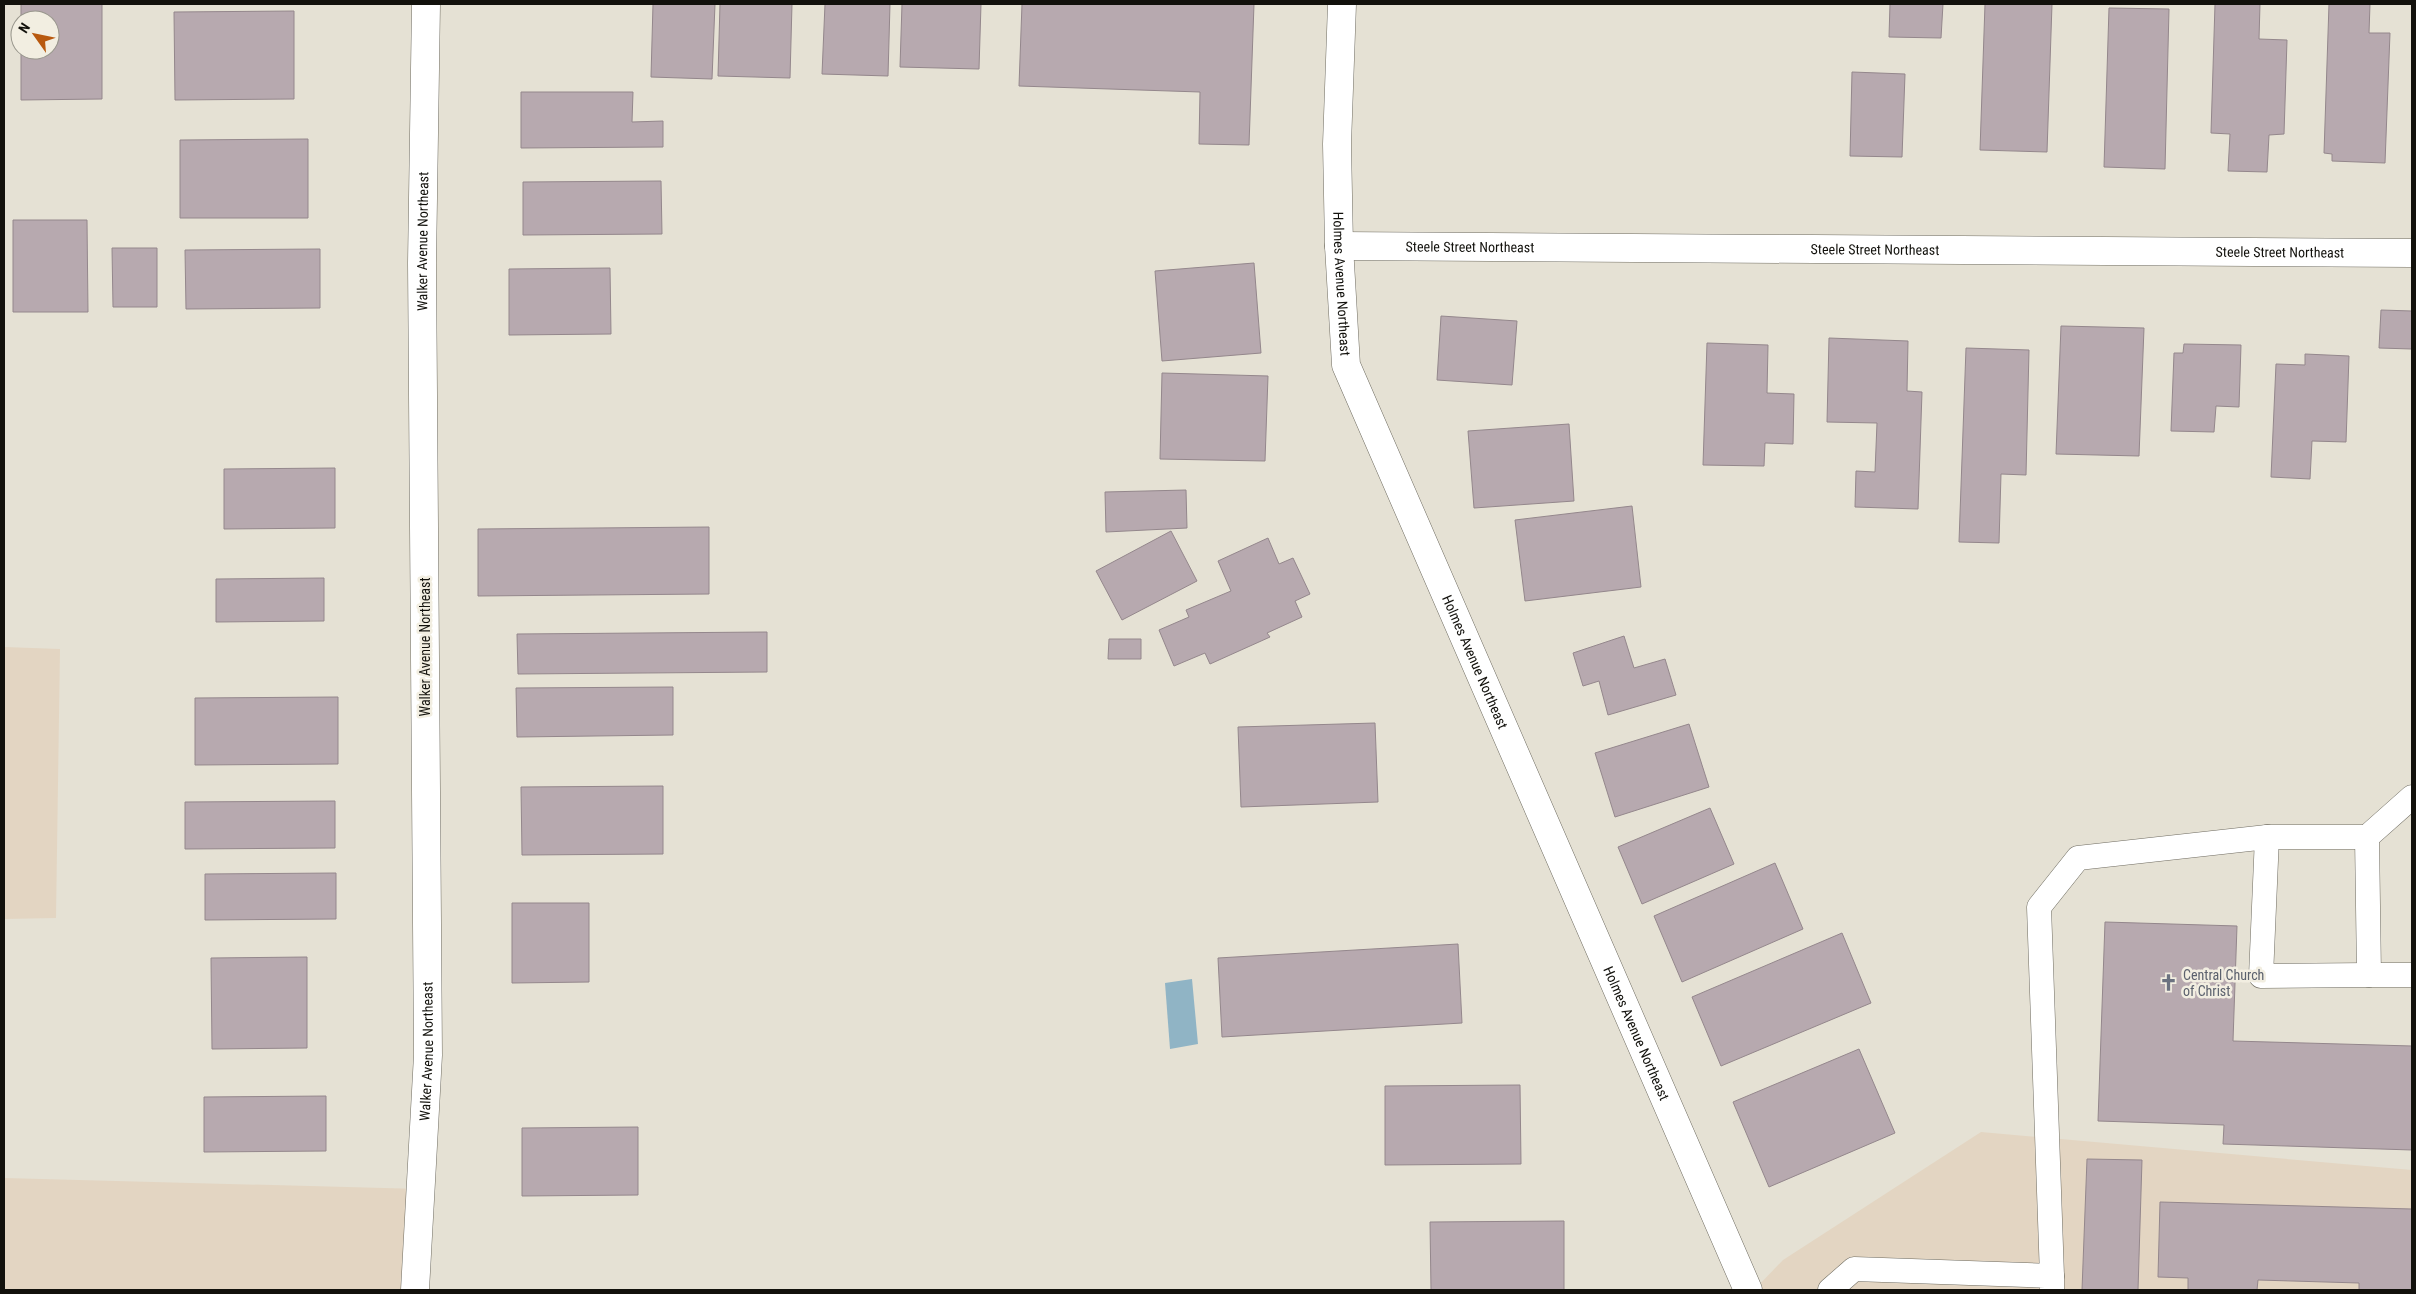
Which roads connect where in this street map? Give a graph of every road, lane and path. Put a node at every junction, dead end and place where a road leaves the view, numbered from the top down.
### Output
1 (426, 4) edge
2 (1342, 4) edge
3 (1339, 246) junction
4 (2412, 253) edge
5 (2412, 798) edge
6 (2268, 837) junction
7 (2368, 837) junction
8 (2369, 975) junction
9 (2412, 975) edge
10 (2052, 1283) edge
11 (415, 1290) edge
12 (1748, 1290) edge
13 (1830, 1290) edge

1 - 11 street, Walker Avenue Northeast
2 - 3 street, Holmes Avenue Northeast
3 - 4 street, Steele Street Northeast
3 - 12 street, Holmes Avenue Northeast
5 - 7 lane
6 - 7 lane
6 - 8 lane
6 - 10 lane
7 - 8 lane
8 - 9 lane
10 - 13 lane

